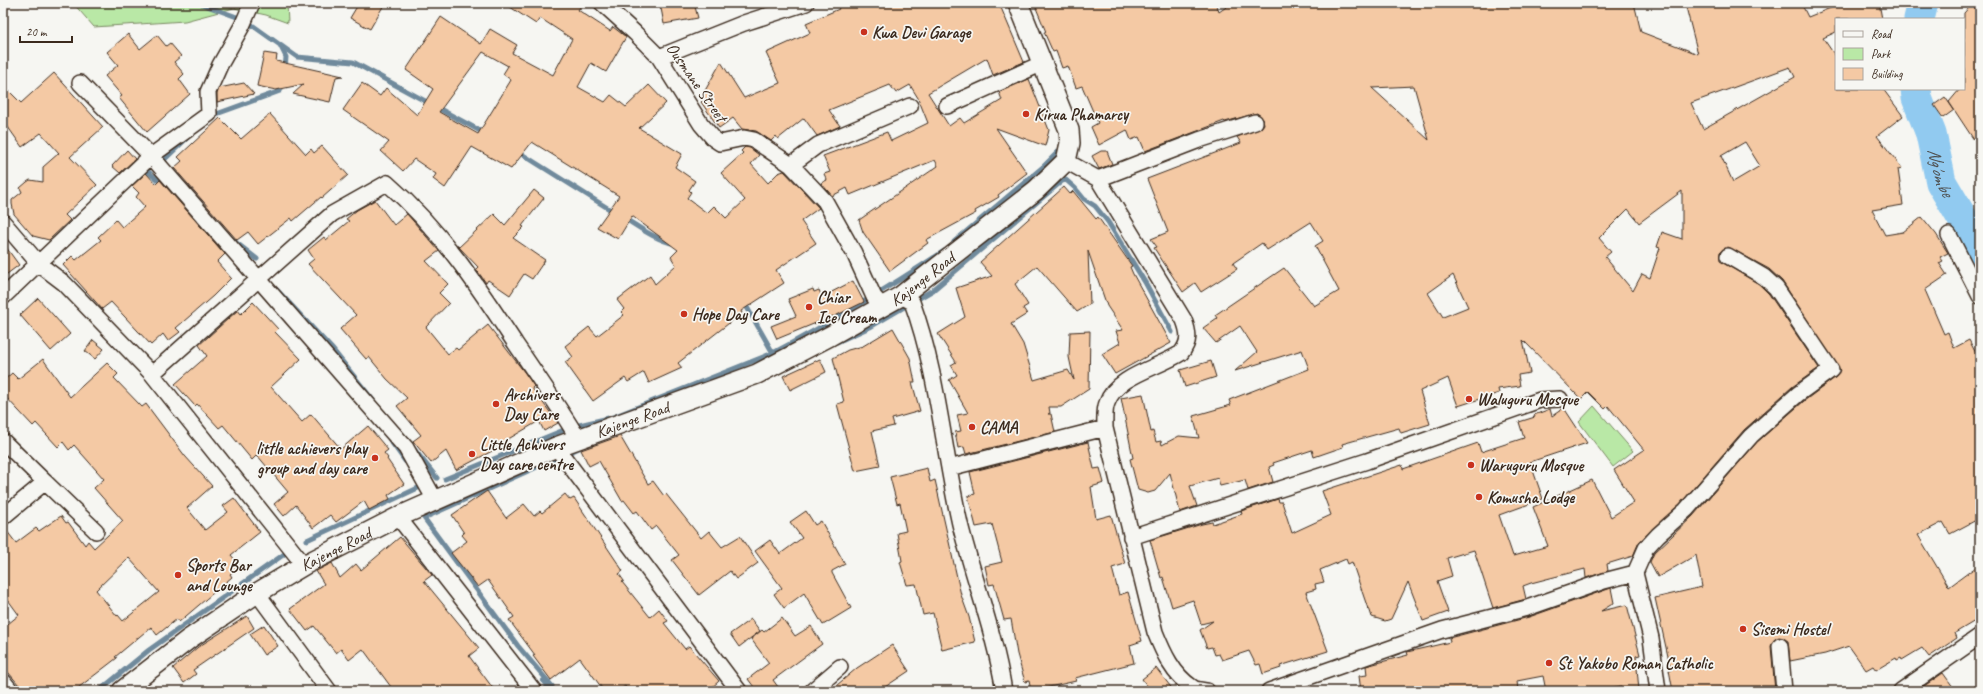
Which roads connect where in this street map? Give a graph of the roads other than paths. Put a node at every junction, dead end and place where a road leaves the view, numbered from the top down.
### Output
1 (602, 3) edge
2 (806, 3) edge
3 (1018, 3) edge
4 (250, 8) edge
5 (659, 57) junction
6 (1043, 63) junction
7 (80, 83) dead end
8 (910, 106) dead end
9 (947, 106) dead end
10 (1255, 122) dead end
11 (151, 156) junction
12 (1066, 161) junction
13 (790, 164) junction
14 (1098, 179) junction
15 (3, 222) edge
16 (1949, 235) dead end
17 (1728, 256) dead end
18 (39, 264) junction
19 (258, 278) junction
20 (901, 296) junction
21 (1980, 296) edge
22 (3, 297) edge
23 (882, 306) junction
24 (152, 374) junction
25 (1560, 399) dead end
26 (1105, 428) junction
27 (579, 440) junction
28 (3, 441) edge
29 (556, 446) junction
30 (949, 468) junction
31 (45, 482) junction
32 (435, 500) junction
33 (3, 517) edge
34 (398, 517) junction
35 (96, 531) dead end
36 (1130, 537) junction
37 (304, 565) junction
38 (1635, 573) junction
39 (257, 593) junction
40 (1980, 636) edge
41 (1780, 646) dead end
42 (840, 667) dead end
43 (3, 681) edge
44 (1197, 690) edge
45 (11, 691) edge
46 (122, 691) edge
47 (329, 691) edge
48 (534, 691) edge
49 (739, 691) edge
50 (812, 691) edge
51 (1004, 691) edge
52 (1269, 691) edge
53 (1658, 691) edge
54 (1784, 691) edge
55 (1901, 691) edge

1 - 5 street, Ousmane Street
2 - 5 street
3 - 6 street
4 - 11 street
5 - 13 street, Ousmane Street
6 - 9 street
6 - 12 street
7 - 11 street
8 - 13 street
10 - 14 street
11 - 18 street
11 - 19 street
12 - 14 street
12 - 20 street, Kajenge Road
13 - 23 street, Ousmane Street
14 - 26 street
15 - 18 street
16 - 21 street
17 - 38 street
18 - 22 street
18 - 24 street
19 - 24 street
19 - 27 street
19 - 32 street
20 - 23 street, Kajenge Road
20 - 30 street
23 - 27 street, Kajenge Road
24 - 37 street
25 - 36 street
26 - 30 street
26 - 36 street
27 - 29 street, Kajenge Road
28 - 31 street
29 - 32 street, Kajenge Road
29 - 49 street
30 - 51 street
31 - 33 street
31 - 35 street
32 - 34 street, Kajenge Road
34 - 37 street, Kajenge Road
34 - 48 street
36 - 44 street
37 - 39 street, Kajenge Road
38 - 52 street
38 - 53 street
39 - 46 street, Kajenge Road
39 - 47 street
40 - 55 street
41 - 54 street
42 - 50 street
43 - 45 street

